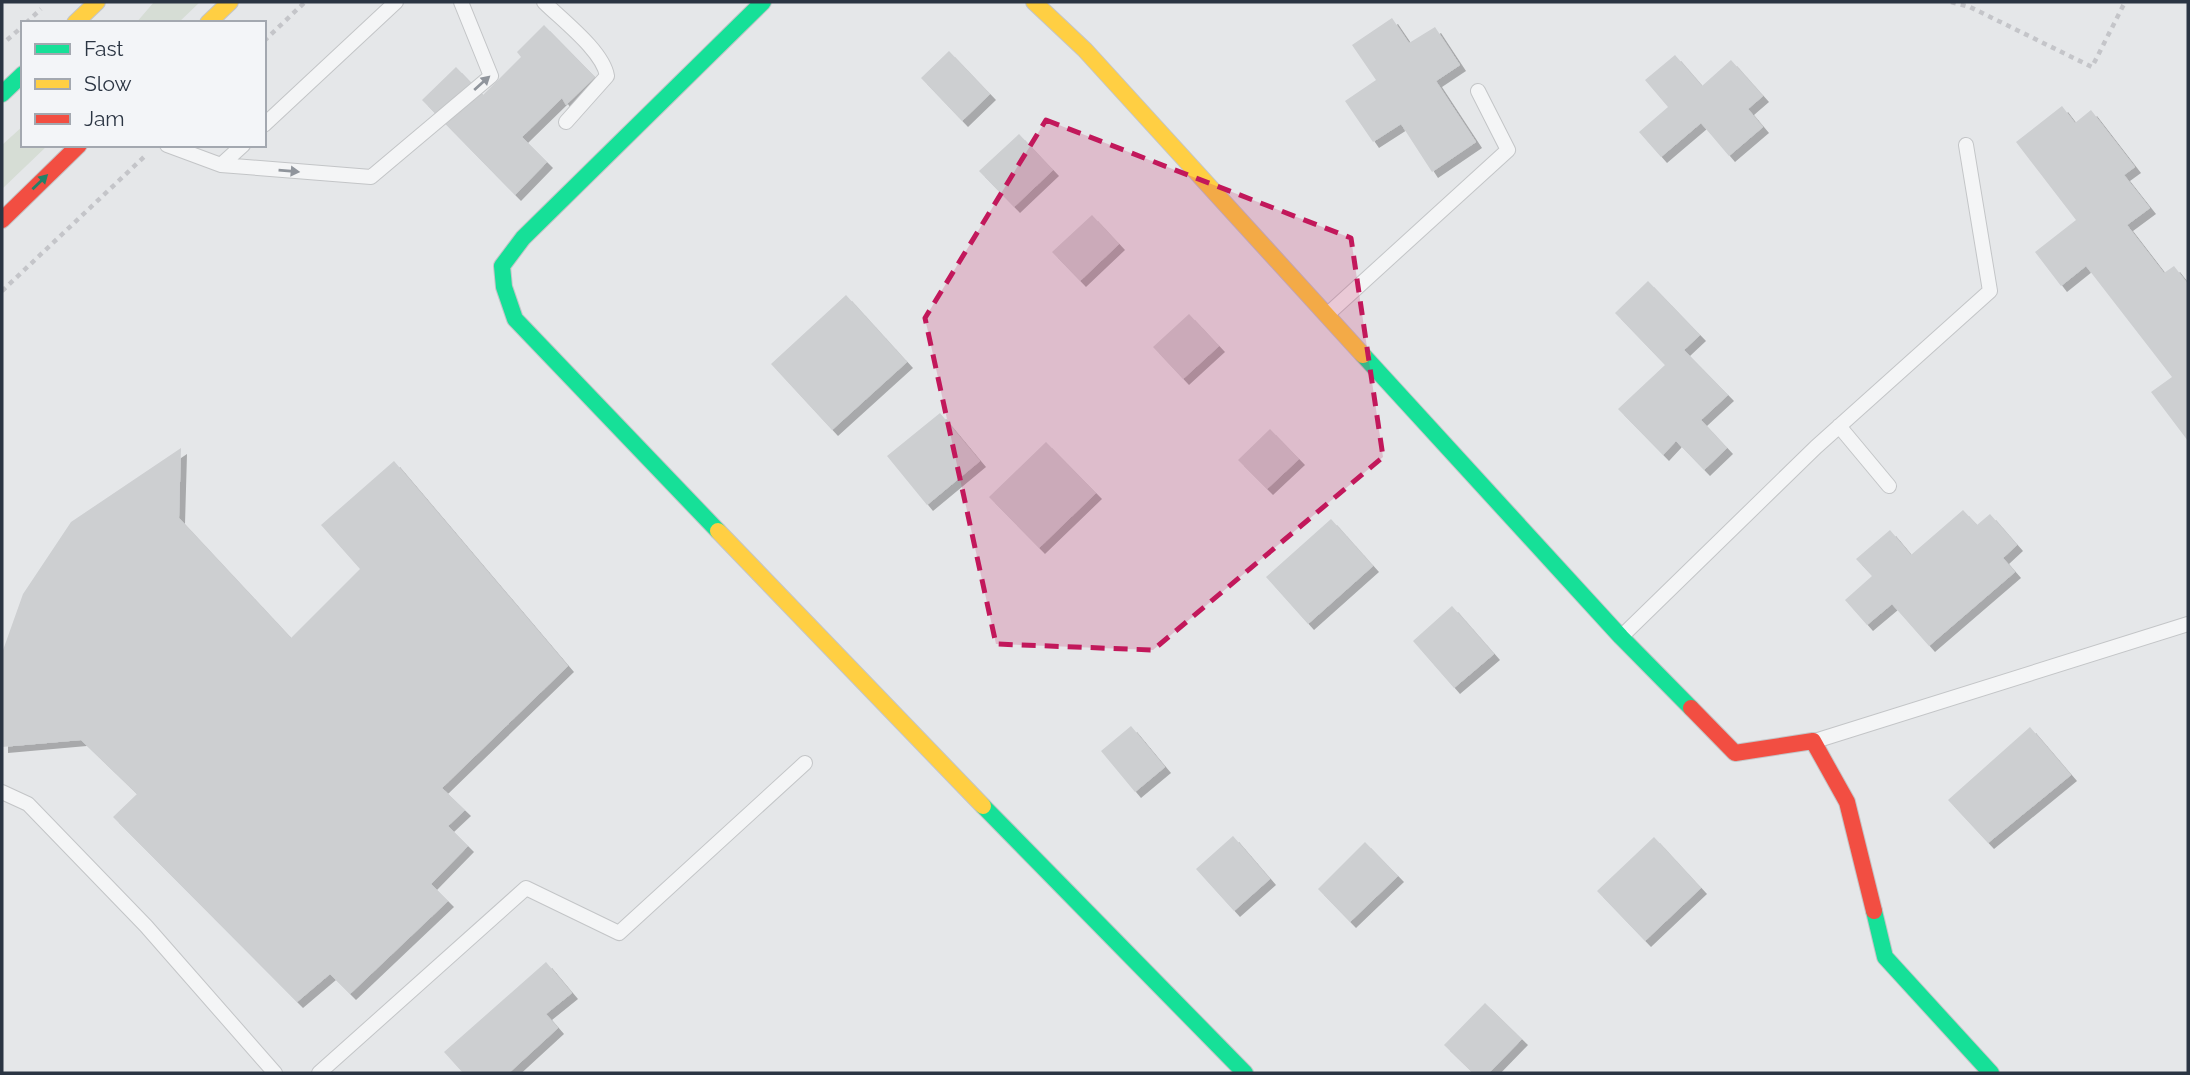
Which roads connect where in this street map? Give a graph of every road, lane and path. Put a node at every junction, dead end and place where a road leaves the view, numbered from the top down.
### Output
1 (97, 2) edge
2 (230, 2) edge
3 (305, 2) edge
4 (396, 2) edge
5 (461, 2) edge
6 (544, 2) edge
7 (763, 2) edge
8 (1034, 2) edge
9 (1951, 2) edge
10 (2124, 2) edge
11 (77, 21) edge
12 (210, 21) edge
13 (21, 28) edge
14 (266, 39) edge
15 (2, 46) edge
16 (21, 76) edge
17 (1478, 91) dead end
18 (2, 94) edge
19 (566, 122) dead end
20 (266, 123) edge
21 (1966, 145) dead end
22 (77, 147) edge
23 (154, 147) edge
24 (172, 147) edge
25 (241, 147) edge
26 (221, 165) junction
27 (2, 220) edge
28 (2, 291) edge
29 (1325, 316) junction
30 (1839, 426) junction
31 (1889, 486) dead end
32 (2188, 624) edge
33 (1621, 637) junction
34 (1813, 741) junction
35 (805, 764) dead end
36 (2, 792) edge
37 (275, 1073) edge
38 (319, 1073) edge
39 (1245, 1073) edge
40 (1991, 1073) edge

1 - 11 street
2 - 12 street
3 - 14 path
4 - 20 lane
26 -> 5 lane
6 - 19 lane
7 - 39 street
8 - 29 street
9 - 10 path
13 - 15 path
16 - 18 street
17 - 29 lane
21 - 30 lane
27 -> 22 street
23 - 28 path
24 - 26 lane
25 - 26 lane
29 - 33 street
30 - 31 lane
30 - 33 lane
32 - 34 lane
33 - 34 street
34 - 40 street
35 - 38 lane
36 - 37 lane

